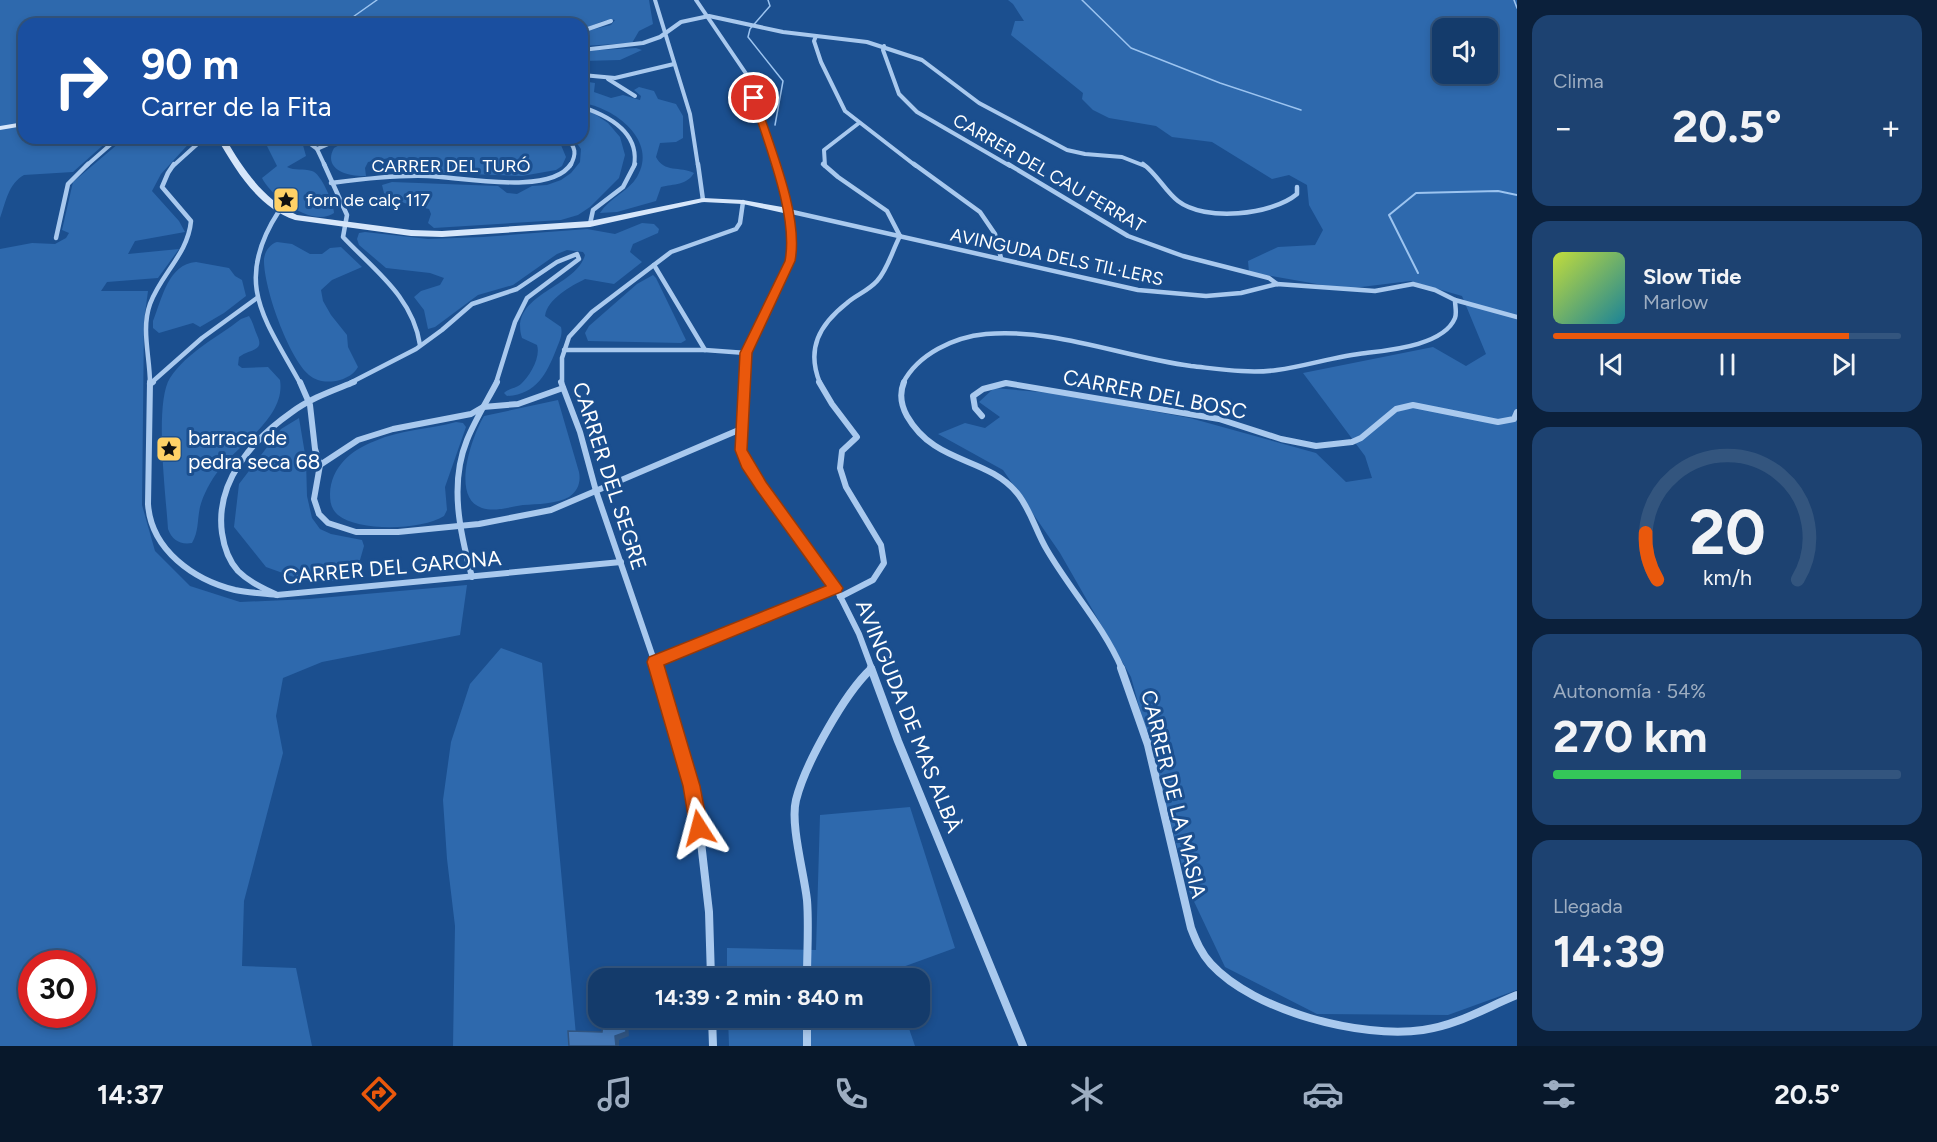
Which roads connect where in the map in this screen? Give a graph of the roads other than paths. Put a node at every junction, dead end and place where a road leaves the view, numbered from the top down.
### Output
1 (655, 0) edge
2 (696, 0) edge
3 (710, 16) junction
4 (611, 21) dead end
5 (588, 29) edge
6 (665, 34) junction
7 (816, 36) junction
8 (884, 46) junction
9 (588, 49) edge
10 (674, 64) junction
11 (588, 76) edge
12 (607, 79) junction
13 (634, 96) dead end
14 (588, 110) edge
15 (859, 123) junction
16 (18, 125) edge
17 (0, 128) edge
18 (111, 144) edge
19 (198, 144) edge
20 (225, 144) edge
21 (312, 144) edge
22 (328, 144) edge
23 (571, 144) edge
24 (317, 149) junction
25 (331, 183) junction
26 (1297, 187) dead end
27 (704, 200) junction
28 (743, 202) junction
29 (788, 211) junction
30 (279, 212) junction
31 (590, 224) junction
32 (346, 225) junction
33 (900, 236) junction
34 (56, 238) dead end
35 (1001, 258) junction
36 (654, 265) junction
37 (1277, 284) junction
38 (520, 288) junction
39 (532, 293) junction
40 (257, 298) junction
41 (1455, 300) junction
42 (1517, 317) edge
43 (420, 345) junction
44 (564, 350) junction
45 (705, 350) junction
46 (746, 353) junction
47 (150, 384) junction
48 (563, 388) junction
49 (309, 400) junction
50 (483, 407) junction
51 (1517, 412) edge
52 (982, 416) dead end
53 (741, 429) junction
54 (320, 465) junction
55 (596, 491) junction
56 (459, 525) junction
57 (621, 562) junction
58 (472, 577) junction
59 (836, 588) junction
60 (277, 595) junction
61 (840, 597) junction
62 (655, 662) junction
63 (871, 669) junction
64 (711, 968) edge
65 (807, 968) edge
66 (1517, 995) edge
67 (712, 1028) edge
68 (807, 1028) edge
69 (713, 1046) edge
70 (807, 1046) edge
71 (1023, 1046) edge

1 - 6 street
2 - 3 street, AVINGUDA DE MAS ALBÀ
3 - 6 street
3 - 7 street
3 - 29 street, AVINGUDA DE MAS ALBÀ
4 - 5 street
6 - 9 street
6 - 10 street
7 - 8 street
7 - 15 street
8 - 26 street
8 - 37 street, CARRER DEL CAU FERRAT
10 - 12 street
10 - 27 street
11 - 12 street
12 - 13 street
14 - 31 street
15 - 33 street
15 - 35 street
16 - 17 street
18 - 34 street
19 - 47 street, CARRER DEL GARONA
20 - 30 street
21 - 24 street
22 - 24 street
23 - 25 street, CARRER DEL TURÓ
24 - 25 street
25 - 32 street
27 - 28 street
27 - 31 street
28 - 29 street
28 - 36 street, CARRER DEL SEGRE
29 - 33 street, AVINGUDA DELS TIL·LERS
29 - 46 street, AVINGUDA DE MAS ALBÀ
30 - 32 street
30 - 40 street
31 - 32 street
32 - 43 street
33 - 35 street, AVINGUDA DELS TIL·LERS
33 - 61 street
35 - 37 street, AVINGUDA DELS TIL·LERS
36 - 44 street, CARRER DEL SEGRE
36 - 45 street
37 - 41 street, AVINGUDA DELS TIL·LERS
38 - 39 street
38 - 39 street
38 - 43 street
39 - 50 street
40 - 47 street
40 - 49 street
41 - 42 street
41 - 66 street, CARRER DE LA MASIA
43 - 49 street
44 - 45 street
44 - 48 street, CARRER DEL SEGRE
45 - 46 street
46 - 53 street, AVINGUDA DE MAS ALBÀ
47 - 60 street, CARRER DEL GARONA
48 - 50 street
48 - 55 street, CARRER DEL SEGRE
49 - 54 street
49 - 60 street
50 - 54 street
50 - 56 street
51 - 52 street, CARRER DEL BOSC
53 - 55 street
53 - 59 street, AVINGUDA DE MAS ALBÀ
54 - 56 street
55 - 56 street
55 - 57 street, CARRER DEL SEGRE
56 - 58 street
57 - 58 street, CARRER DEL GARONA
57 - 62 street, CARRER DEL SEGRE
58 - 60 street, CARRER DEL GARONA
59 - 61 street, AVINGUDA DE MAS ALBÀ
59 - 62 street
61 - 63 street, AVINGUDA DE MAS ALBÀ
62 - 64 street, CARRER DEL SEGRE
63 - 65 street
63 - 71 street, AVINGUDA DE MAS ALBÀ
67 - 69 street
68 - 70 street

